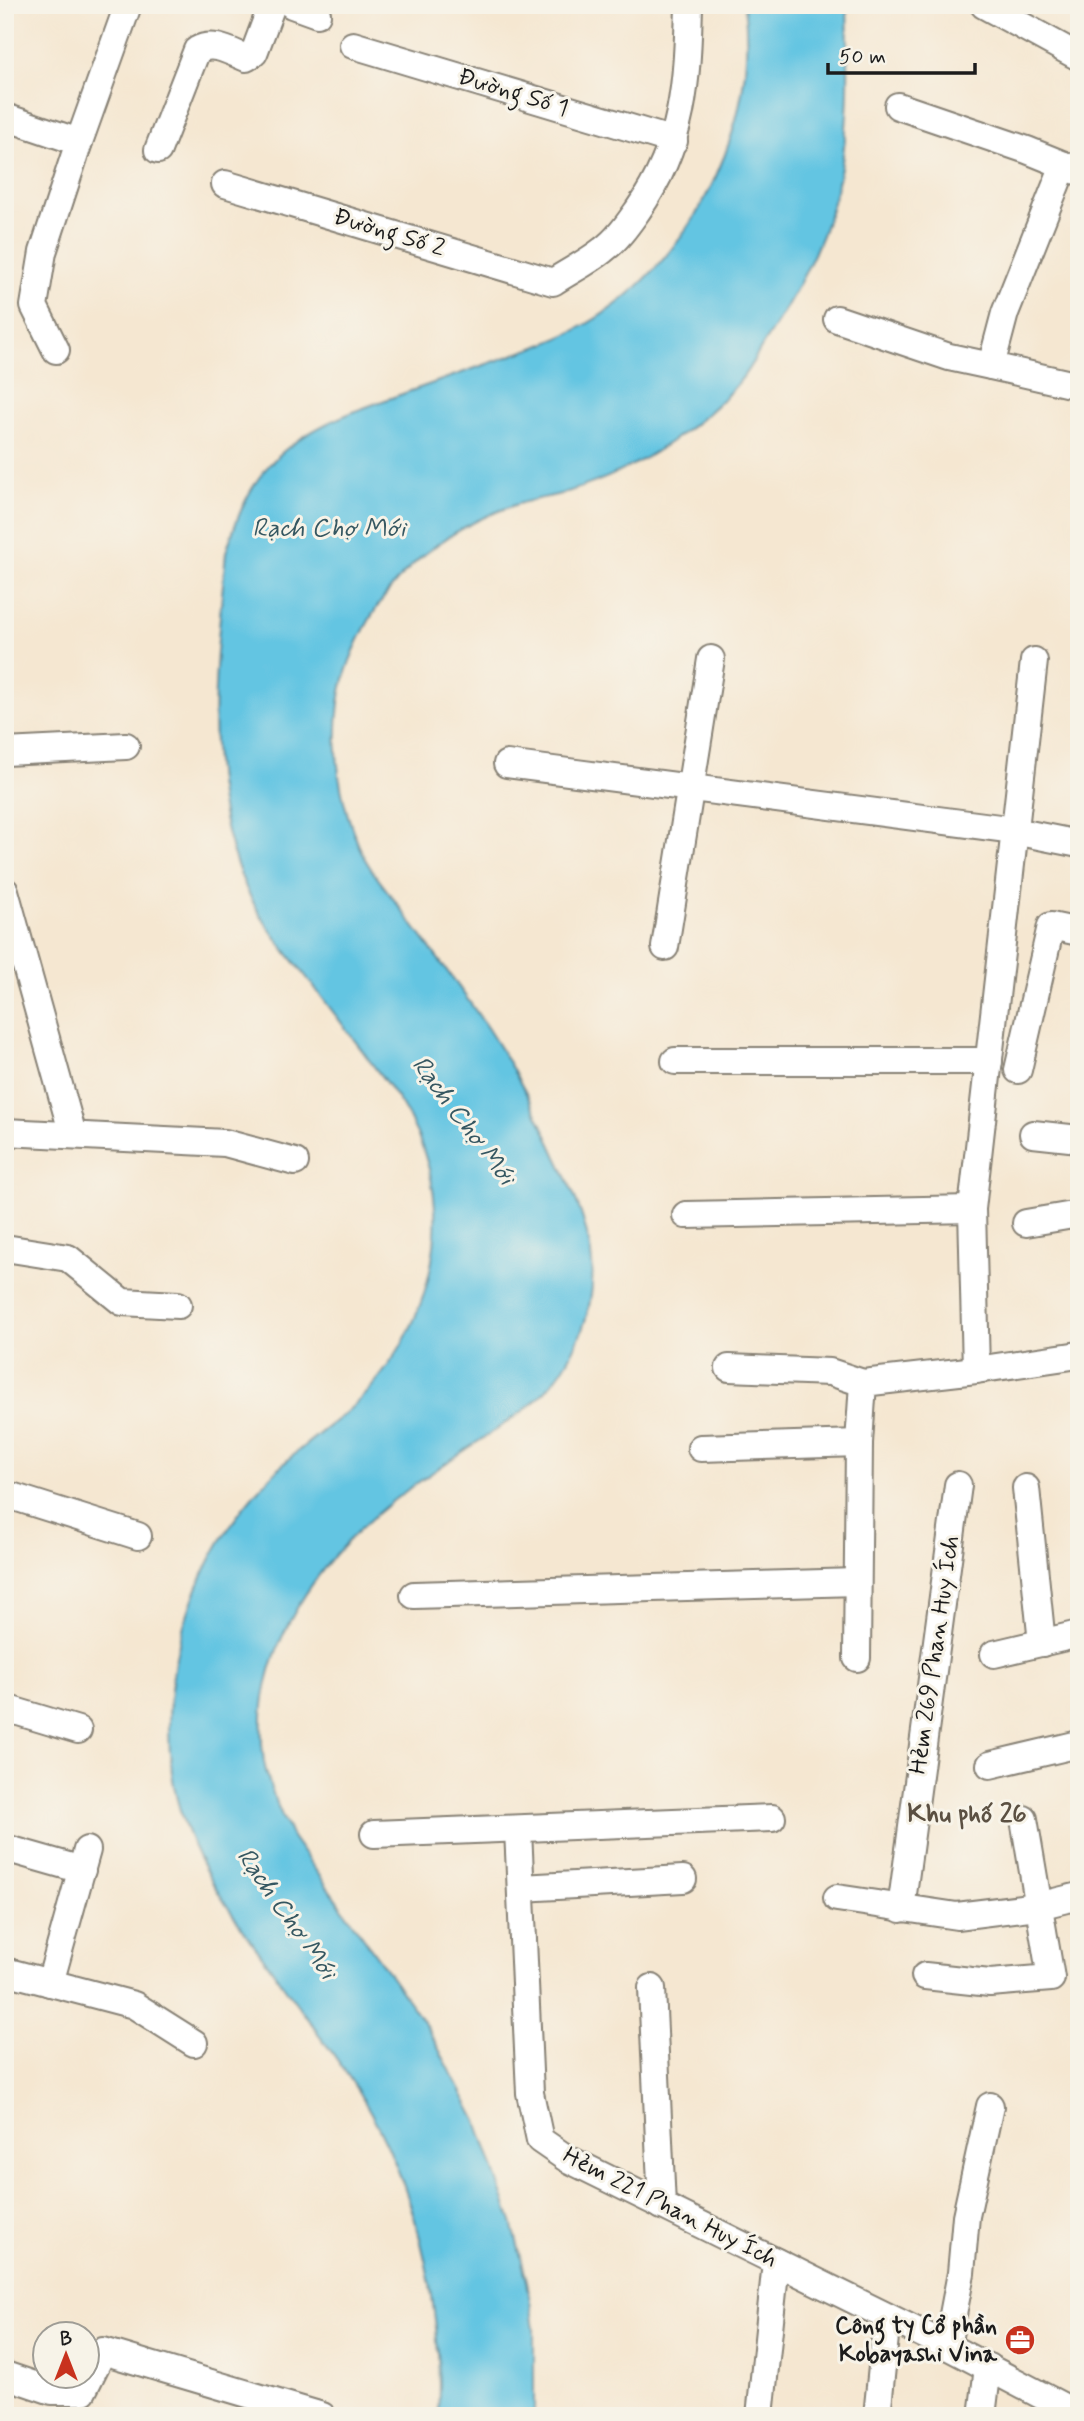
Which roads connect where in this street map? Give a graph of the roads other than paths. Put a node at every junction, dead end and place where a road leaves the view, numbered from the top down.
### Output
1 (128, 5) edge
2 (272, 5) edge
3 (292, 5) edge
4 (688, 5) edge
5 (991, 7) edge
6 (317, 13) dead end
7 (352, 45) dead end
8 (1079, 57) edge
9 (898, 106) dead end
10 (5, 117) edge
11 (674, 141) junction
12 (79, 142) junction
13 (158, 150) dead end
14 (1071, 169) edge
15 (225, 184) dead end
16 (837, 319) dead end
17 (56, 350) dead end
18 (991, 366) junction
19 (1079, 386) edge
20 (711, 659) dead end
21 (1034, 661) dead end
22 (126, 746) dead end
23 (5, 752) edge
24 (507, 764) dead end
25 (690, 789) junction
26 (1020, 831) junction
27 (1079, 845) edge
28 (5, 891) edge
29 (1079, 932) edge
30 (665, 947) dead end
31 (675, 1061) dead end
32 (989, 1061) junction
33 (1018, 1070) dead end
34 (5, 1132) edge
35 (1033, 1134) dead end
36 (72, 1135) junction
37 (1079, 1139) edge
38 (295, 1162) dead end
39 (972, 1209) junction
40 (1079, 1214) edge
41 (686, 1215) dead end
42 (1026, 1223) dead end
43 (5, 1248) edge
44 (178, 1305) dead end
45 (1079, 1355) edge
46 (729, 1368) dead end
47 (976, 1370) junction
48 (863, 1383) junction
49 (859, 1443) junction
50 (701, 1448) dead end
51 (958, 1485) dead end
52 (1026, 1488) dead end
53 (5, 1494) edge
54 (138, 1536) dead end
55 (857, 1582) junction
56 (414, 1595) dead end
57 (1079, 1634) edge
58 (1042, 1643) junction
59 (994, 1654) dead end
60 (857, 1658) dead end
61 (5, 1708) edge
62 (78, 1730) dead end
63 (1079, 1744) edge
64 (990, 1765) dead end
65 (772, 1818) dead end
66 (1024, 1819) dead end
67 (519, 1830) junction
68 (374, 1834) dead end
69 (5, 1848) edge
70 (683, 1879) dead end
71 (521, 1888) junction
72 (1079, 1896) edge
73 (837, 1898) dead end
74 (1038, 1906) junction
75 (901, 1909) junction
76 (5, 1971) edge
77 (925, 1976) dead end
78 (50, 1983) junction
79 (652, 1988) dead end
80 (194, 2043) dead end
81 (990, 2106) dead end
82 (663, 2206) junction
83 (776, 2262) junction
84 (887, 2317) junction
85 (947, 2346) junction
86 (988, 2367) junction
87 (5, 2375) edge
88 (1079, 2415) edge
89 (322, 2416) edge
90 (760, 2416) edge
91 (877, 2416) edge
92 (982, 2416) edge

1 - 12 street
2 - 13 street
3 - 6 street
4 - 11 street
5 - 8 street
7 - 11 street, Đường Số 1
9 - 14 street
10 - 12 street
11 - 15 street, Đường Số 2
12 - 17 street
14 - 18 street
16 - 18 street
18 - 19 street
20 - 25 street
21 - 26 street
22 - 23 street
24 - 25 street
25 - 26 street
25 - 30 street
26 - 27 street
26 - 32 street
28 - 36 street
29 - 33 street
31 - 32 street
32 - 39 street
34 - 36 street
35 - 37 street
36 - 38 street
39 - 41 street
39 - 47 street
40 - 42 street
43 - 44 street
45 - 47 street
46 - 48 street
47 - 48 street
48 - 49 street
49 - 50 street
49 - 55 street
51 - 75 street, Hẻm 269 Phan Huy Ích
52 - 58 street
53 - 54 street
55 - 56 street
55 - 60 street
57 - 58 street
58 - 59 street
61 - 62 street
63 - 64 street
65 - 67 street
66 - 74 street
67 - 68 street
67 - 71 street, Hẻm 221 Phan Huy Ích
69 - 78 street
70 - 71 street
71 - 82 street, Hẻm 221 Phan Huy Ích
72 - 74 street
73 - 75 street
74 - 75 street
74 - 77 street
76 - 78 street
78 - 80 street
79 - 82 street
81 - 85 street
82 - 83 street, Hẻm 221 Phan Huy Ích
83 - 84 street, Hẻm 221 Phan Huy Ích
83 - 90 street
84 - 85 street, Hẻm 221 Phan Huy Ích
84 - 91 street
85 - 86 street, Hẻm 221 Phan Huy Ích
86 - 88 street, Hẻm 221 Phan Huy Ích
86 - 92 street
87 - 89 street

